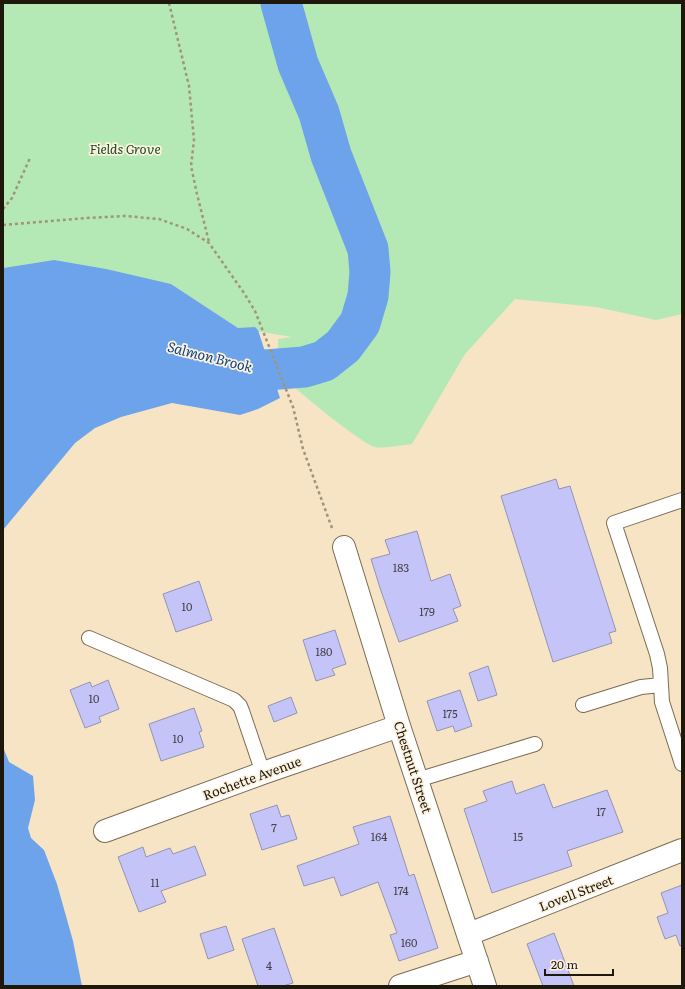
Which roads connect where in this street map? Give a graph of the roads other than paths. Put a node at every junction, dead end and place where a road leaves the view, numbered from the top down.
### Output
1 (682, 500) edge
2 (344, 547) road end
3 (89, 638) dead end
4 (661, 685) junction
5 (583, 705) dead end
6 (399, 726) junction
7 (535, 744) dead end
8 (682, 764) edge
9 (262, 773) junction
10 (417, 780) junction
11 (105, 831) dead end
12 (682, 850) edge
13 (469, 934) junction
14 (477, 961) junction
15 (400, 986) edge
16 (486, 986) edge

1 - 4 lane
2 - 6 street, Chestnut Street
3 - 9 lane
4 - 5 lane
4 - 8 lane
6 - 9 street, Rochette Avenue
6 - 10 street, Chestnut Street
7 - 10 lane
9 - 11 street, Rochette Avenue
10 - 13 street, Chestnut Street
12 - 13 street, Lovell Street
13 - 14 street, Chestnut Street
14 - 15 street
14 - 16 street, Chestnut Street

